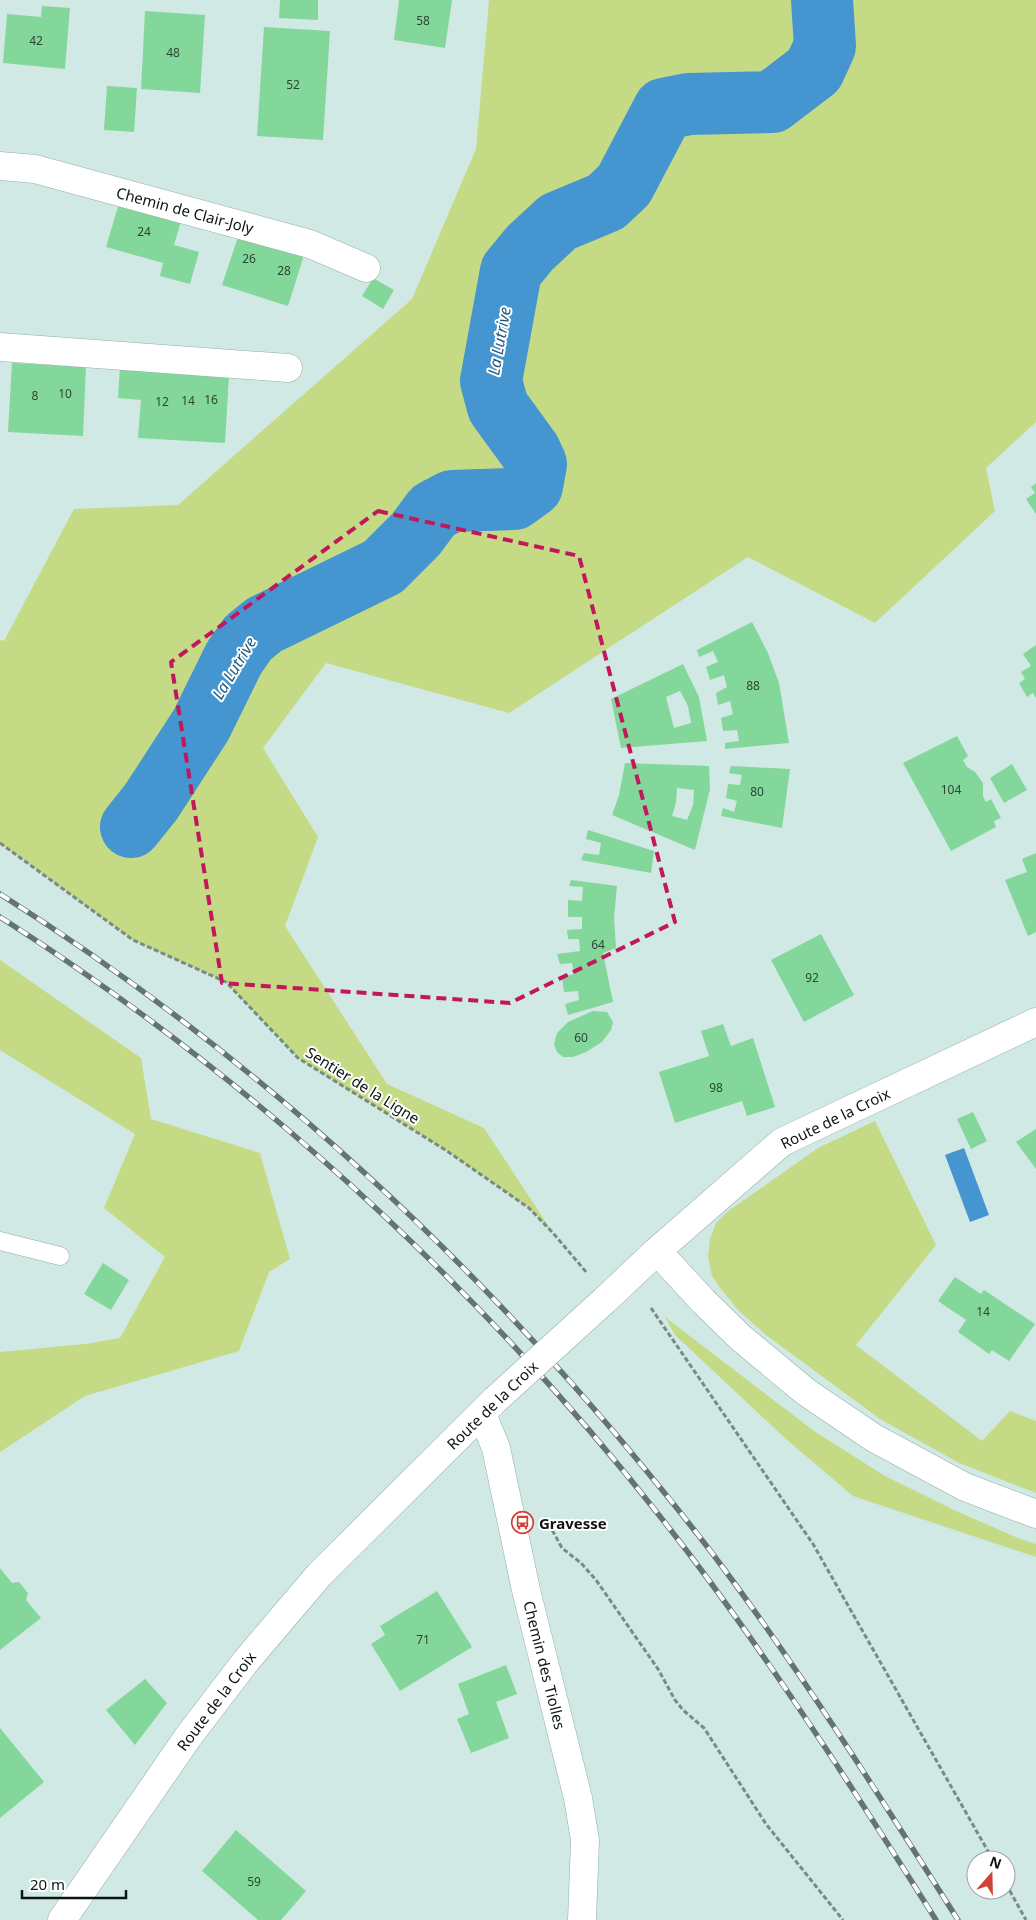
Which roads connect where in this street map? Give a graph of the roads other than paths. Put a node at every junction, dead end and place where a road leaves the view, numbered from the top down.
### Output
1 (0, 166) edge
2 (366, 268) dead end
3 (0, 347) edge
4 (288, 368) dead end
5 (1036, 1022) edge
6 (0, 1241) edge
7 (657, 1251) junction
8 (60, 1256) dead end
9 (488, 1407) junction
10 (1036, 1514) edge
11 (62, 1920) edge
12 (582, 1920) edge

1 - 2 street, Chemin de Clair-Joly
3 - 4 street
5 - 7 street, Route de la Croix
6 - 8 lane
7 - 9 street, Route de la Croix, bridge
7 - 10 street
9 - 11 street, Route de la Croix
9 - 12 street, Chemin des Tiolles

